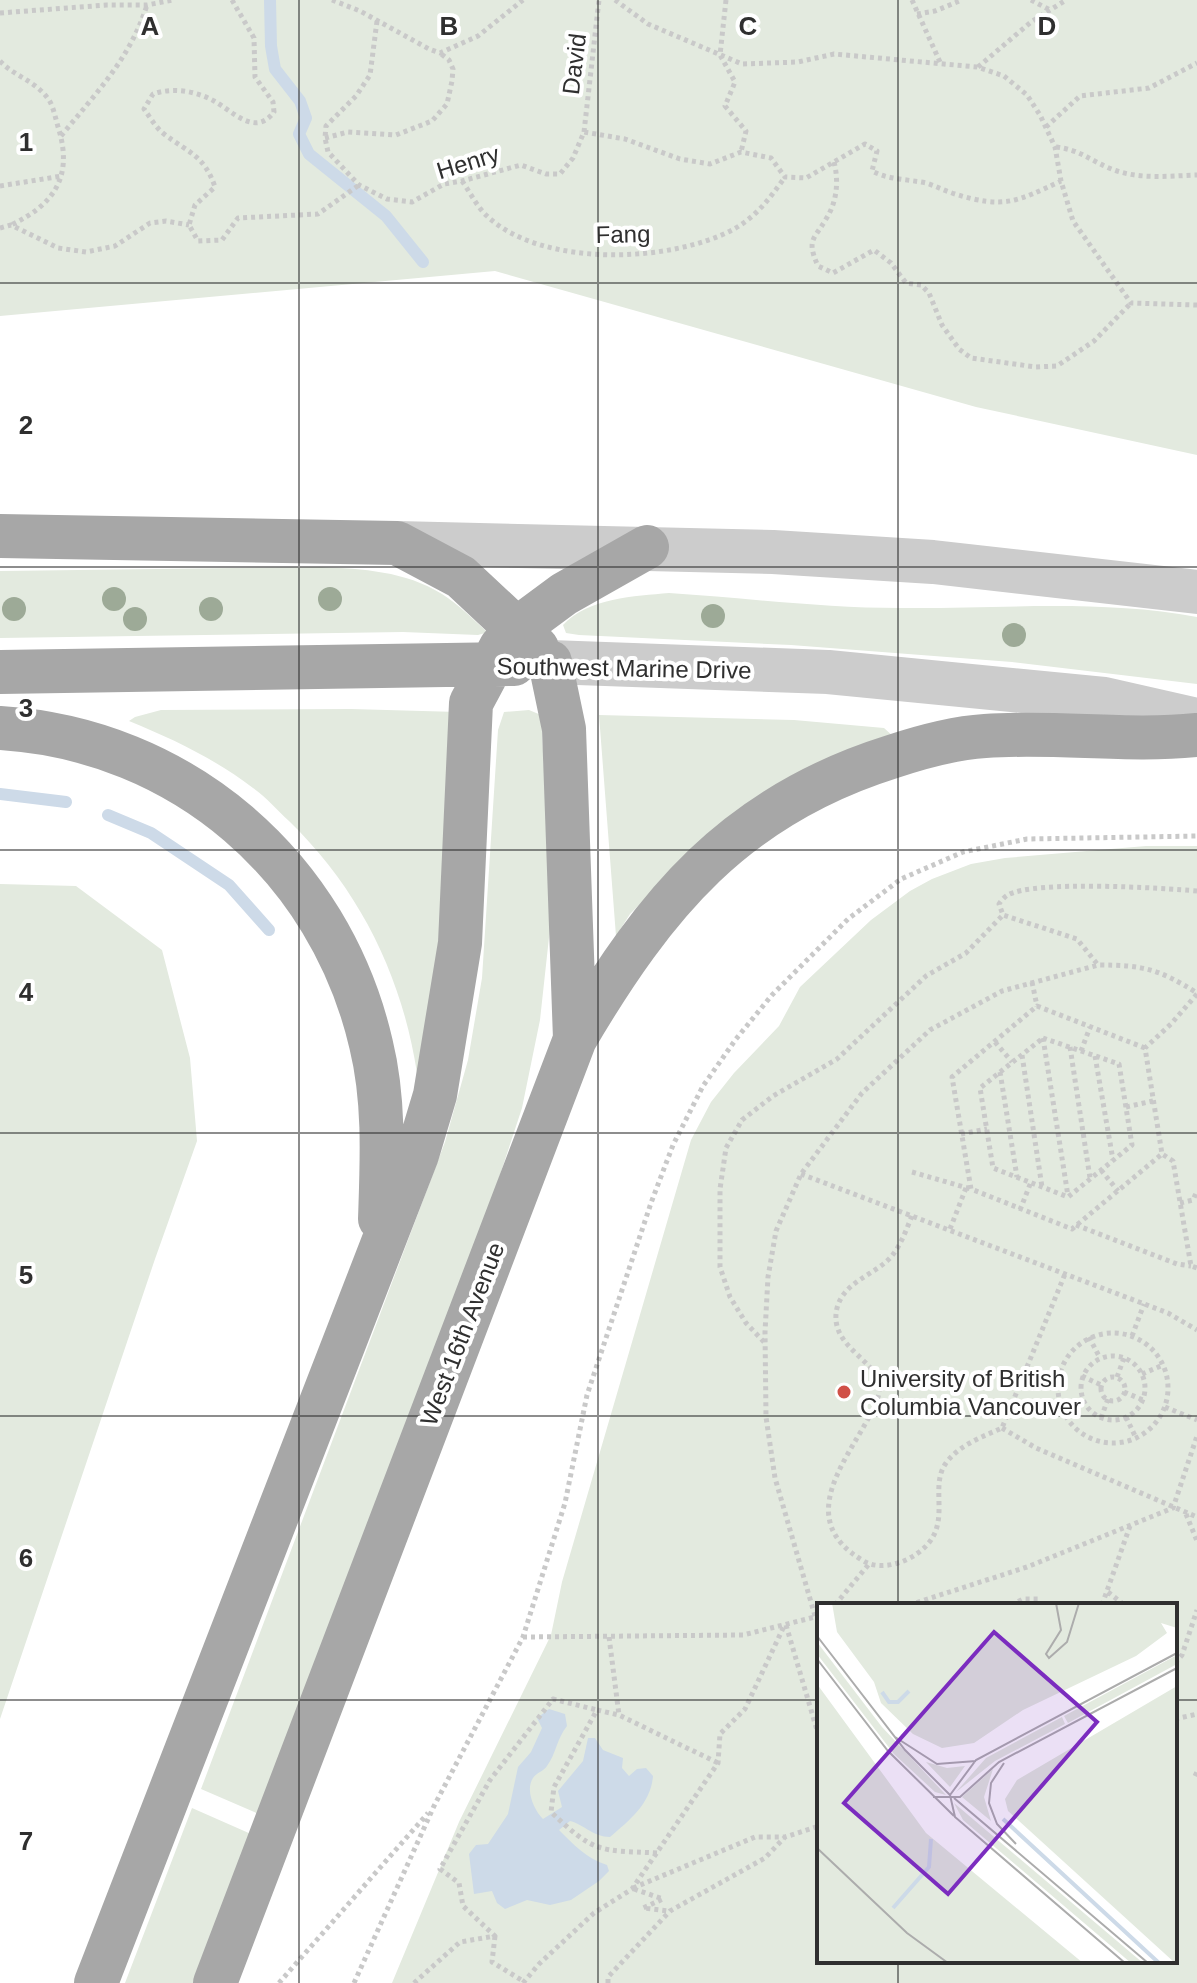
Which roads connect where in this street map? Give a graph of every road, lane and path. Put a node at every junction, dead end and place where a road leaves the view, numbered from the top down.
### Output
1 (173, 0) edge
2 (232, 0) edge
3 (332, 0) edge
4 (523, 0) edge
5 (599, 0) edge
6 (615, 0) edge
7 (726, 0) edge
8 (912, 0) edge
9 (962, 0) edge
10 (1031, 0) edge
11 (1066, 0) edge
12 (147, 5) junction
13 (1050, 10) junction
14 (0, 13) edge
15 (917, 14) junction
16 (377, 21) junction
17 (440, 53) junction
18 (720, 55) junction
19 (0, 61) edge
20 (941, 63) junction
21 (1197, 63) edge
22 (977, 67) junction
23 (1046, 127) junction
24 (584, 132) junction
25 (61, 136) junction
26 (325, 138) junction
27 (1055, 147) junction
28 (741, 152) junction
29 (834, 162) junction
30 (63, 175) junction
31 (1197, 175) edge
32 (785, 177) junction
33 (462, 181) junction
34 (1061, 181) junction
35 (0, 186) edge
36 (357, 186) junction
37 (11, 225) junction
38 (189, 225) junction
39 (0, 228) edge
40 (1131, 303) junction
41 (1197, 305) edge
42 (0, 536) edge
43 (397, 543) junction
44 (647, 547) junction
45 (1197, 592) edge
46 (518, 628) junction
47 (550, 662) junction
48 (490, 666) junction
49 (0, 672) edge
50 (1197, 720) edge
51 (0, 728) edge
52 (1197, 735) edge
53 (1197, 836) edge
54 (1197, 891) edge
55 (1003, 915) junction
56 (1098, 965) junction
57 (1032, 982) junction
58 (1197, 994) edge
59 (1037, 1006) junction
60 (1090, 1027) junction
61 (1043, 1038) junction
62 (575, 1039) junction
63 (995, 1041) junction
64 (1070, 1047) junction
65 (1145, 1048) junction
66 (1081, 1051) junction
67 (1021, 1054) junction
68 (1095, 1056) junction
69 (1012, 1062) junction
70 (1000, 1072) junction
71 (1153, 1101) junction
72 (1126, 1107) junction
73 (987, 1129) junction
74 (961, 1134) junction
75 (1162, 1154) junction
76 (1113, 1161) junction
77 (1101, 1170) junction
78 (912, 1172) dead end
79 (801, 1174) junction
80 (1017, 1177) junction
81 (1090, 1178) junction
82 (1031, 1182) junction
83 (1042, 1187) junction
84 (969, 1189) junction
85 (1118, 1191) junction
86 (1197, 1191) edge
87 (1068, 1197) junction
88 (1180, 1203) junction
89 (1020, 1210) junction
90 (912, 1216) junction
91 (1076, 1225) junction
92 (950, 1229) junction
93 (379, 1254) junction
94 (1194, 1267) edge
95 (1065, 1274) junction
96 (1144, 1304) junction
97 (1197, 1330) edge
98 (1132, 1336) junction
99 (1089, 1337) junction
100 (765, 1343) junction
101 (1100, 1358) junction
102 (1124, 1358) junction
103 (1163, 1365) junction
104 (1142, 1375) junction
105 (1082, 1376) junction
106 (1117, 1377) junction
107 (1101, 1385) junction
108 (1124, 1392) junction
109 (1108, 1399) junction
110 (1143, 1400) junction
111 (1083, 1401) junction
112 (1165, 1407) junction
113 (1062, 1411) junction
114 (1126, 1417) junction
115 (1101, 1418) junction
116 (1197, 1420) edge
117 (1002, 1428) junction
118 (1197, 1436) edge
119 (1136, 1438) junction
120 (1173, 1508) junction
121 (1186, 1513) junction
122 (1197, 1517) edge
123 (1131, 1525) junction
124 (1197, 1541) edge
125 (869, 1564) junction
126 (1108, 1592) junction
127 (837, 1603) edge
128 (924, 1603) edge
129 (1015, 1603) edge
130 (1039, 1603) edge
131 (1103, 1603) edge
132 (1122, 1603) edge
133 (1197, 1610) edge
134 (817, 1616) edge
135 (785, 1624) junction
136 (609, 1636) junction
137 (523, 1637) junction
138 (1177, 1661) edge
139 (597, 1710) junction
140 (1197, 1714) edge
141 (619, 1715) junction
142 (1177, 1719) edge
143 (817, 1730) edge
144 (718, 1763) junction
145 (434, 1806) junction
146 (817, 1827) edge
147 (785, 1837) junction
148 (658, 1853) junction
149 (632, 1889) junction
150 (670, 1911) junction
151 (495, 1936) junction
152 (523, 1982) edge
153 (96, 1983) edge
154 (215, 1983) edge
155 (279, 1983) edge
156 (354, 1983) edge
157 (414, 1983) edge
158 (608, 1983) edge

1 - 12 path
2 - 38 path
3 - 16 path
4 - 17 path
5 - 24 path, David
6 - 18 path
7 - 18 path
8 - 15 path
9 - 15 path
10 - 13 path
11 - 13 path
12 - 14 path
12 - 25 path
13 - 22 path
15 - 20 path
16 - 17 path
16 - 26 path
17 - 26 path
18 - 20 path
18 - 28 path
19 - 25 path
20 - 22 path
21 - 23 path
22 - 23 path
23 - 27 path
24 - 28 path
24 - 33 path, Henry
25 - 30 path
26 - 36 path, Henry
27 - 31 path
27 - 34 path
28 - 32 path
29 - 32 path
29 - 34 path
29 - 40 path
30 - 35 path
30 - 37 path
32 - 33 path, Fang
33 - 36 path, Henry
34 - 40 path
36 - 38 path
37 - 38 path
37 - 39 path
40 - 41 path
42 - 43 main road
43 - 44 street
43 - 46 main road
44 - 45 street
44 - 46 main road
46 - 47 main road
46 - 48 main road
47 - 48 main road, Southwest Marine Drive
47 - 50 street, Southwest Marine Drive
47 - 62 main road, West 16th Avenue
48 - 49 main road, Southwest Marine Drive
48 - 93 main road
51 - 93 main road
52 - 62 main road
53 - 137 path
54 - 55 path
55 - 56 path
55 - 100 path
56 - 57 path
56 - 58 path
57 - 59 path
57 - 79 path
58 - 65 path
59 - 60 path
59 - 63 path
60 - 65 path
60 - 66 path
61 - 64 path
61 - 67 path
61 - 87 path
62 - 154 main road, West 16th Avenue
63 - 69 path
63 - 74 path
64 - 66 path
64 - 81 path
65 - 71 path
66 - 68 path
67 - 69 path
67 - 83 path
68 - 72 path
68 - 76 path
69 - 70 path
70 - 73 path
70 - 80 path
71 - 72 path
71 - 75 path
72 - 76 path
73 - 74 path
73 - 80 path
74 - 84 path
75 - 85 path
75 - 88 path
76 - 77 path
77 - 81 path
77 - 85 path
78 - 84 path
79 - 90 path
79 - 100 path
80 - 82 path
81 - 87 path
82 - 83 path
82 - 89 path
83 - 87 path
84 - 89 path
84 - 92 path
85 - 91 path
86 - 88 path
88 - 94 path
89 - 91 path
90 - 92 path
90 - 125 path
91 - 94 path
92 - 95 path
93 - 153 main road
95 - 96 path
95 - 117 path
96 - 97 path
96 - 98 path
98 - 99 path
98 - 103 path
99 - 101 path
99 - 113 path
100 - 134 path
101 - 102 path
101 - 105 path
102 - 104 path
102 - 106 path
103 - 104 path
103 - 112 path
104 - 110 path
105 - 107 path
105 - 111 path
106 - 107 path
106 - 108 path
107 - 109 path
108 - 109 path
108 - 110 path
109 - 115 path
110 - 114 path
111 - 113 path
111 - 115 path
112 - 116 path
112 - 119 path
113 - 119 path
114 - 115 path
114 - 119 path
117 - 120 path
117 - 125 path
118 - 120 path
120 - 121 path
120 - 123 path
121 - 122 path
121 - 124 path
123 - 126 path
123 - 128 path
125 - 127 path
126 - 131 path
126 - 132 path
129 - 130 path
133 - 138 path
134 - 135 path
135 - 136 path
135 - 143 path
135 - 144 path
136 - 137 path
136 - 141 path
137 - 145 path
139 - 141 path
139 - 148 path
139 - 151 path
140 - 142 path
141 - 144 path
144 - 148 path
145 - 155 path
145 - 156 path
146 - 147 path
147 - 149 path
147 - 150 path
148 - 149 path
149 - 150 path
149 - 152 path
150 - 158 path
151 - 152 path
151 - 157 path

